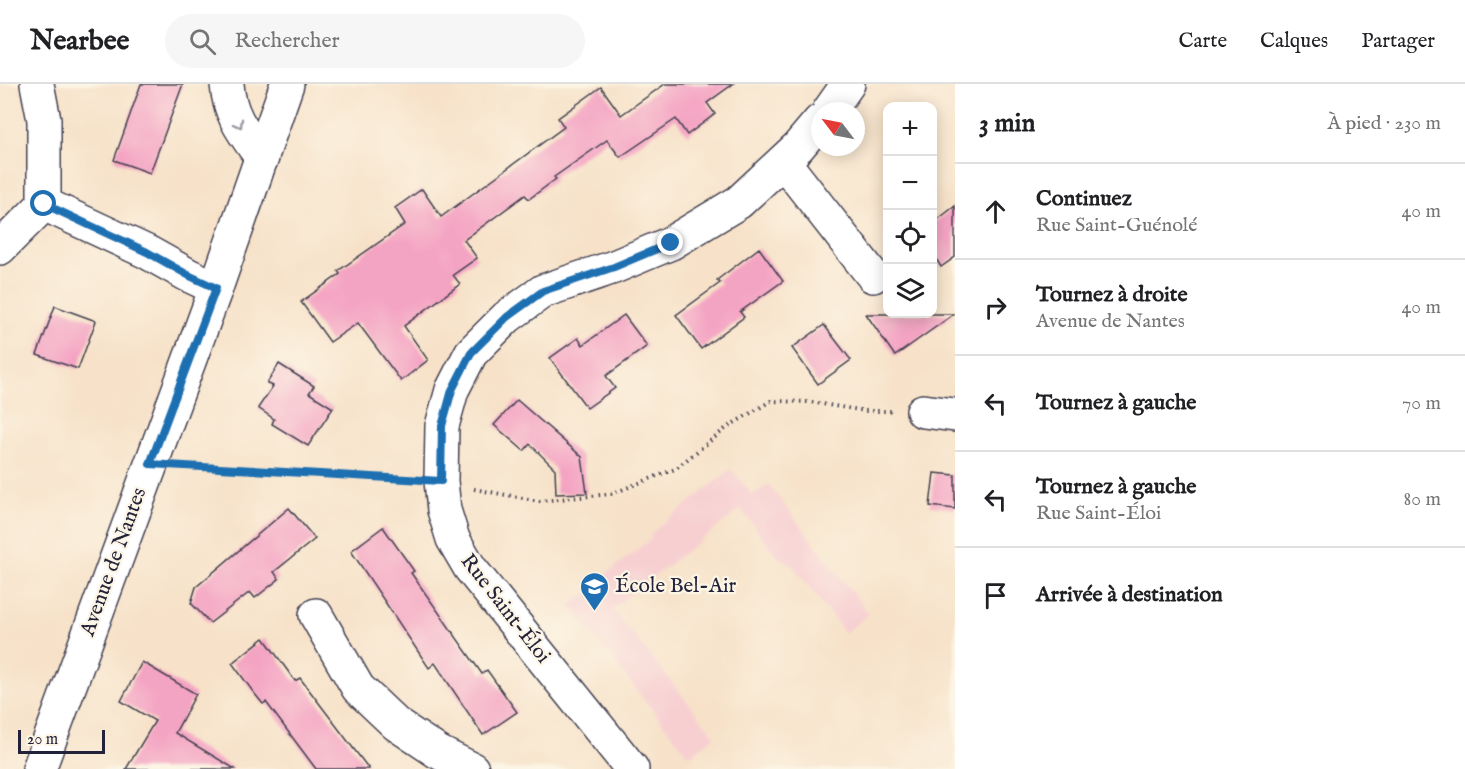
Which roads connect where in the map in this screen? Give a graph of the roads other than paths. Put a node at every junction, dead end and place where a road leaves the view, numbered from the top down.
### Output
1 (37, 84) edge
2 (228, 84) edge
3 (287, 84) edge
4 (829, 101) edge
5 (262, 158) junction
6 (783, 161) junction
7 (44, 204) junction
8 (0, 248) edge
9 (873, 276) dead end
10 (216, 288) junction
11 (923, 411) road end
12 (955, 415) edge
13 (316, 615) dead end
14 (39, 769) edge
15 (472, 769) edge
16 (632, 769) edge

1 - 7 street
2 -> 5 street
3 - 5 street, Avenue de Nantes
4 - 6 street, Rue Saint-Éloi
5 - 10 street, Avenue de Nantes
6 - 9 street
6 - 16 street, Rue Saint-Éloi
7 - 8 street
7 - 10 street
10 - 14 street, Avenue de Nantes
11 - 12 street
13 - 15 street

